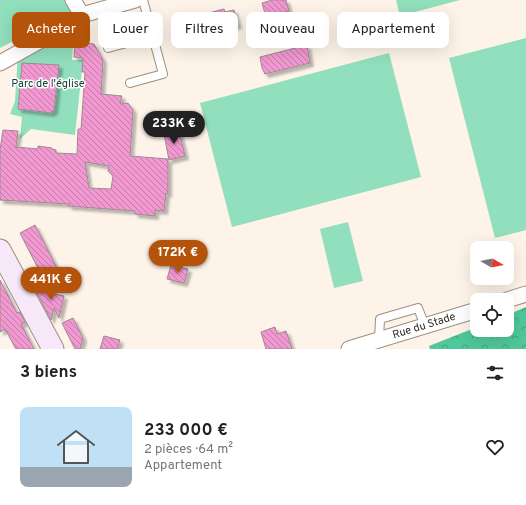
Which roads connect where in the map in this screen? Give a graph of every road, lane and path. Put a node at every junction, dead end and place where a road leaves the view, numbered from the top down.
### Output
1 (73, 0) edge
2 (135, 0) edge
3 (143, 0) edge
4 (80, 12) edge
5 (146, 12) edge
6 (90, 13) edge
7 (26, 48) edge
8 (155, 48) edge
9 (0, 62) edge
10 (130, 83) dead end
11 (0, 250) edge
12 (526, 294) edge
13 (514, 298) edge
14 (470, 312) edge
15 (53, 349) edge
16 (349, 349) edge

1 - 4 street
2 - 6 street
3 - 5 lane
7 - 9 street
8 - 10 lane
11 - 15 main road
12 - 13 street
14 - 16 street, Rue du Stade

